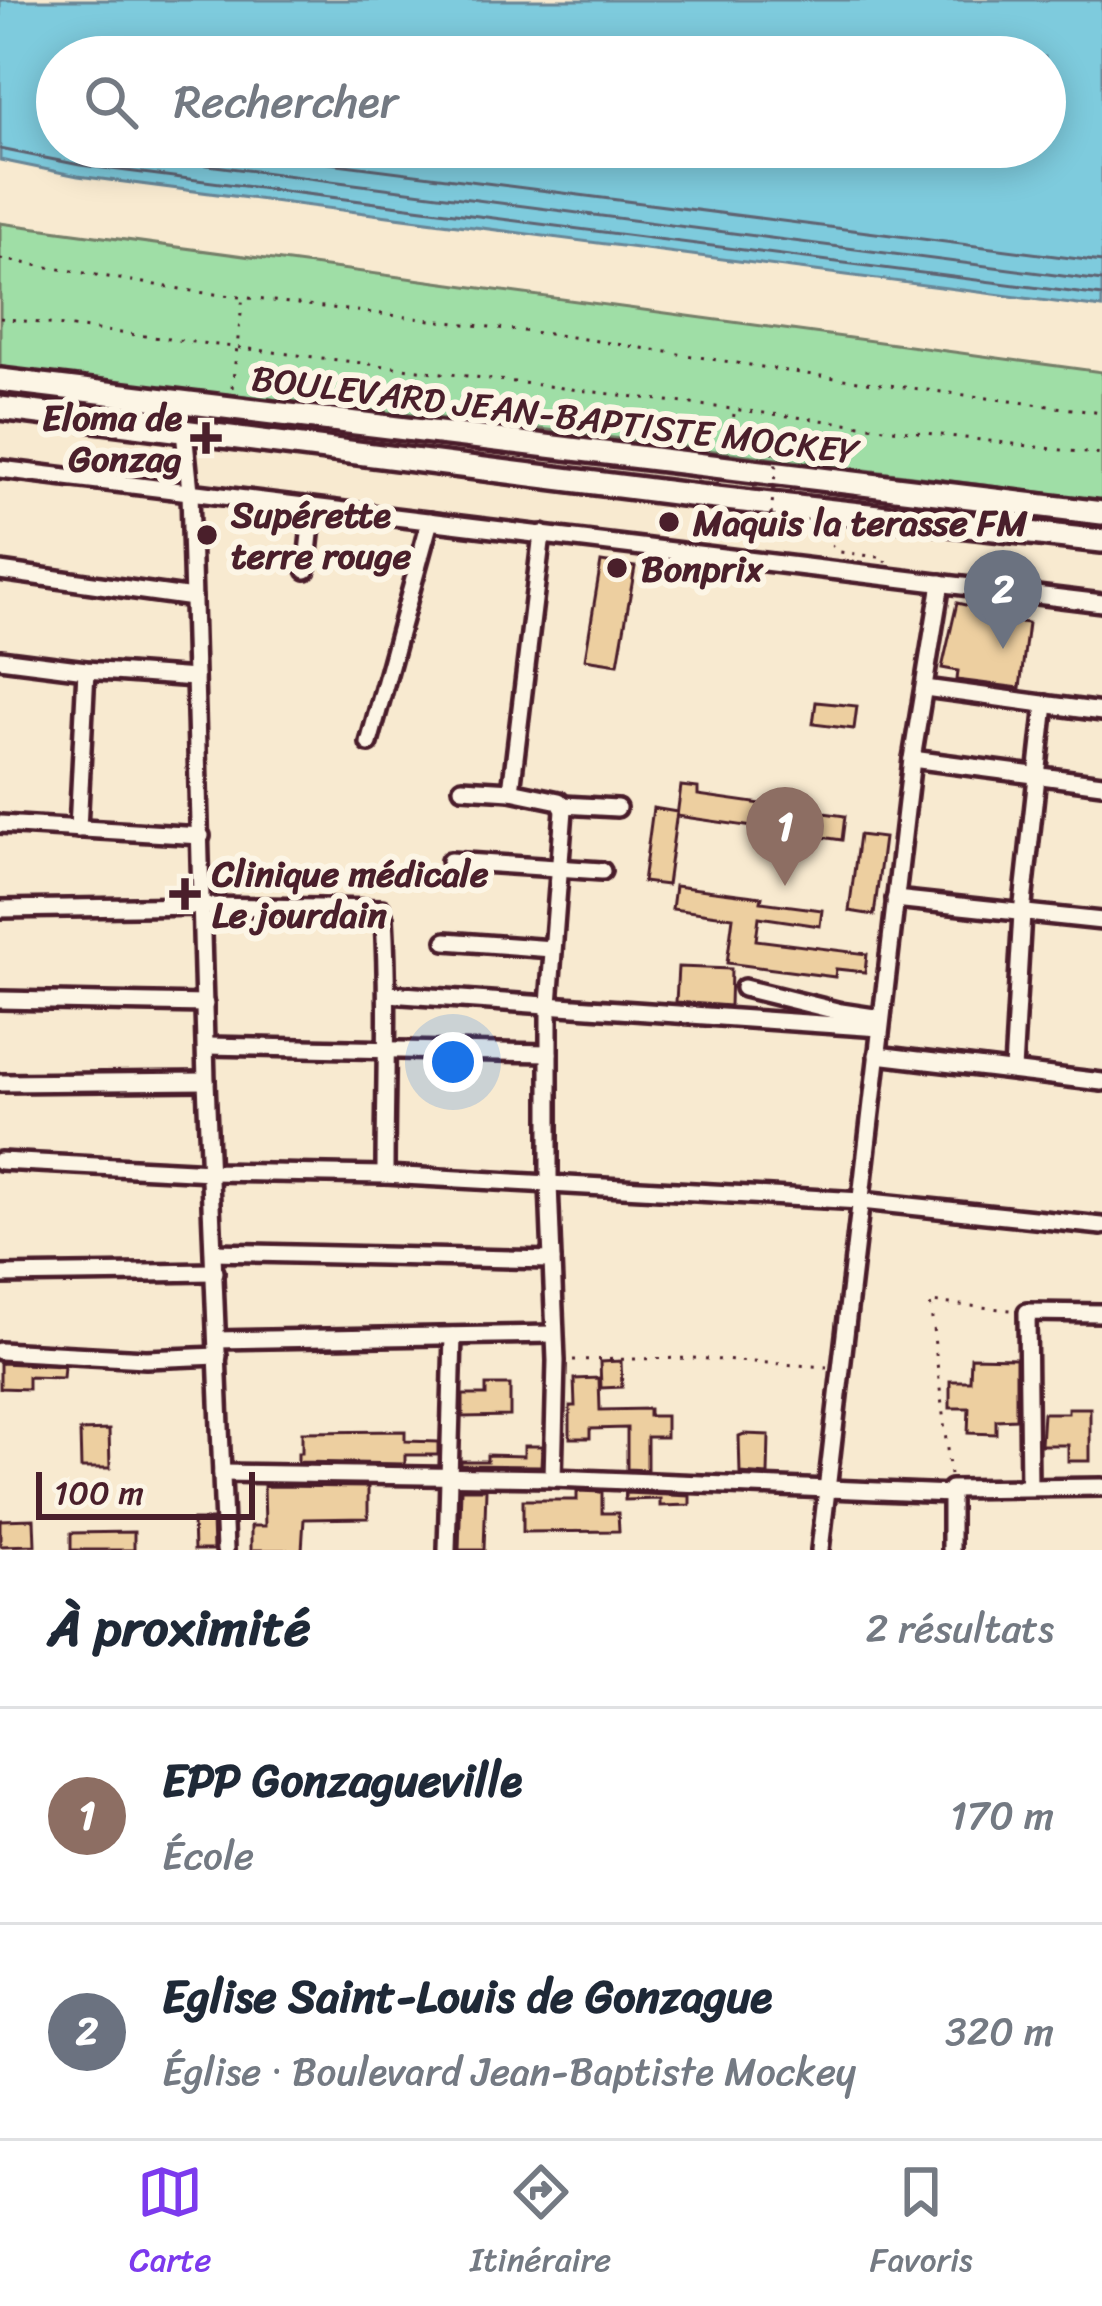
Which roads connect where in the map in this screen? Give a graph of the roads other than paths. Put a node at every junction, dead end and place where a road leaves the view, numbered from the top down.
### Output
1 (0, 380) edge
2 (0, 408) edge
3 (184, 431) junction
4 (0, 469) edge
5 (190, 491) junction
6 (314, 508) junction
7 (1102, 513) edge
8 (430, 521) junction
9 (542, 534) junction
10 (1102, 541) edge
11 (306, 570) dead end
12 (0, 571) edge
13 (941, 583) junction
14 (193, 598) junction
15 (1102, 603) edge
16 (0, 659) edge
17 (86, 670) junction
18 (195, 679) junction
19 (925, 688) junction
20 (1045, 704) junction
21 (1102, 712) edge
22 (369, 742) dead end
23 (912, 759) junction
24 (1036, 775) junction
25 (1102, 784) edge
26 (462, 788) dead end
27 (511, 791) junction
28 (563, 805) junction
29 (617, 808) dead end
30 (0, 824) edge
31 (77, 829) junction
32 (201, 836) junction
33 (450, 861) dead end
34 (560, 867) junction
35 (602, 872) dead end
36 (895, 898) junction
37 (203, 906) junction
38 (0, 909) edge
39 (1022, 913) junction
40 (1102, 921) edge
41 (446, 941) dead end
42 (552, 949) junction
43 (745, 988) dead end
44 (388, 994) junction
45 (0, 1000) edge
46 (205, 1004) junction
47 (549, 1004) junction
48 (881, 1023) junction
49 (206, 1046) junction
50 (385, 1049) junction
51 (548, 1053) junction
52 (877, 1055) junction
53 (1013, 1070) junction
54 (206, 1081) junction
55 (1102, 1082) edge
56 (0, 1083) edge
57 (0, 1161) edge
58 (211, 1172) junction
59 (385, 1175) junction
60 (549, 1184) junction
61 (861, 1201) junction
62 (1102, 1226) edge
63 (214, 1252) junction
64 (552, 1260) junction
65 (215, 1272) junction
66 (0, 1275) edge
67 (1102, 1313) edge
68 (554, 1334) junction
69 (453, 1336) junction
70 (218, 1348) junction
71 (0, 1351) edge
72 (222, 1473) junction
73 (449, 1478) junction
74 (553, 1478) junction
75 (1029, 1487) junction
76 (1102, 1487) edge
77 (827, 1488) junction
78 (952, 1492) junction
79 (225, 1550) edge
80 (447, 1550) edge
81 (820, 1550) edge
82 (951, 1550) edge

1 - 7 highway, BOULEVARD JEAN-BAPTISTE MOCKEY
2 - 3 highway, BOULEVARD JEAN-BAPTISTE MOCKEY
3 - 5 street
3 - 10 highway, BOULEVARD JEAN-BAPTISTE MOCKEY
4 - 5 street
5 - 6 street
5 - 14 street
6 - 8 street
6 - 11 street
8 - 9 street
8 - 22 street
9 - 13 street
9 - 27 street
12 - 14 street
13 - 15 street
13 - 19 street
14 - 18 street
16 - 17 street
17 - 18 street
17 - 31 street
18 - 32 street
19 - 20 street
19 - 23 street
20 - 21 street
20 - 24 street
23 - 24 street
23 - 36 street
24 - 25 street
24 - 39 street
26 - 27 street
27 - 28 street
28 - 29 street
28 - 34 street
30 - 31 street
31 - 32 street
32 - 37 street
33 - 34 street
34 - 35 street
34 - 42 street
36 - 39 street
36 - 48 street
37 - 38 street
37 - 44 street
37 - 46 street
39 - 40 street
39 - 53 street
41 - 42 street
42 - 47 street
43 - 48 street
44 - 47 street
44 - 50 street
45 - 46 street
46 - 49 street
47 - 48 street
47 - 51 street
48 - 52 street
49 - 50 street
49 - 54 street
50 - 51 street
50 - 59 street
51 - 60 street
52 - 53 street
52 - 61 street
53 - 55 street
54 - 56 street
54 - 58 street
57 - 58 street
58 - 59 street
58 - 63 street
59 - 60 street
60 - 61 street
60 - 64 street
61 - 62 street
61 - 77 street
63 - 64 street
63 - 65 street
64 - 68 street
65 - 66 street
65 - 70 street
67 - 75 street
68 - 69 street
68 - 74 street
69 - 70 street
69 - 73 street
70 - 71 street
70 - 72 street
72 - 73 street
72 - 79 street
73 - 74 street
73 - 80 street
74 - 77 street
75 - 76 street
75 - 78 street
77 - 78 street
77 - 81 street
78 - 82 street

